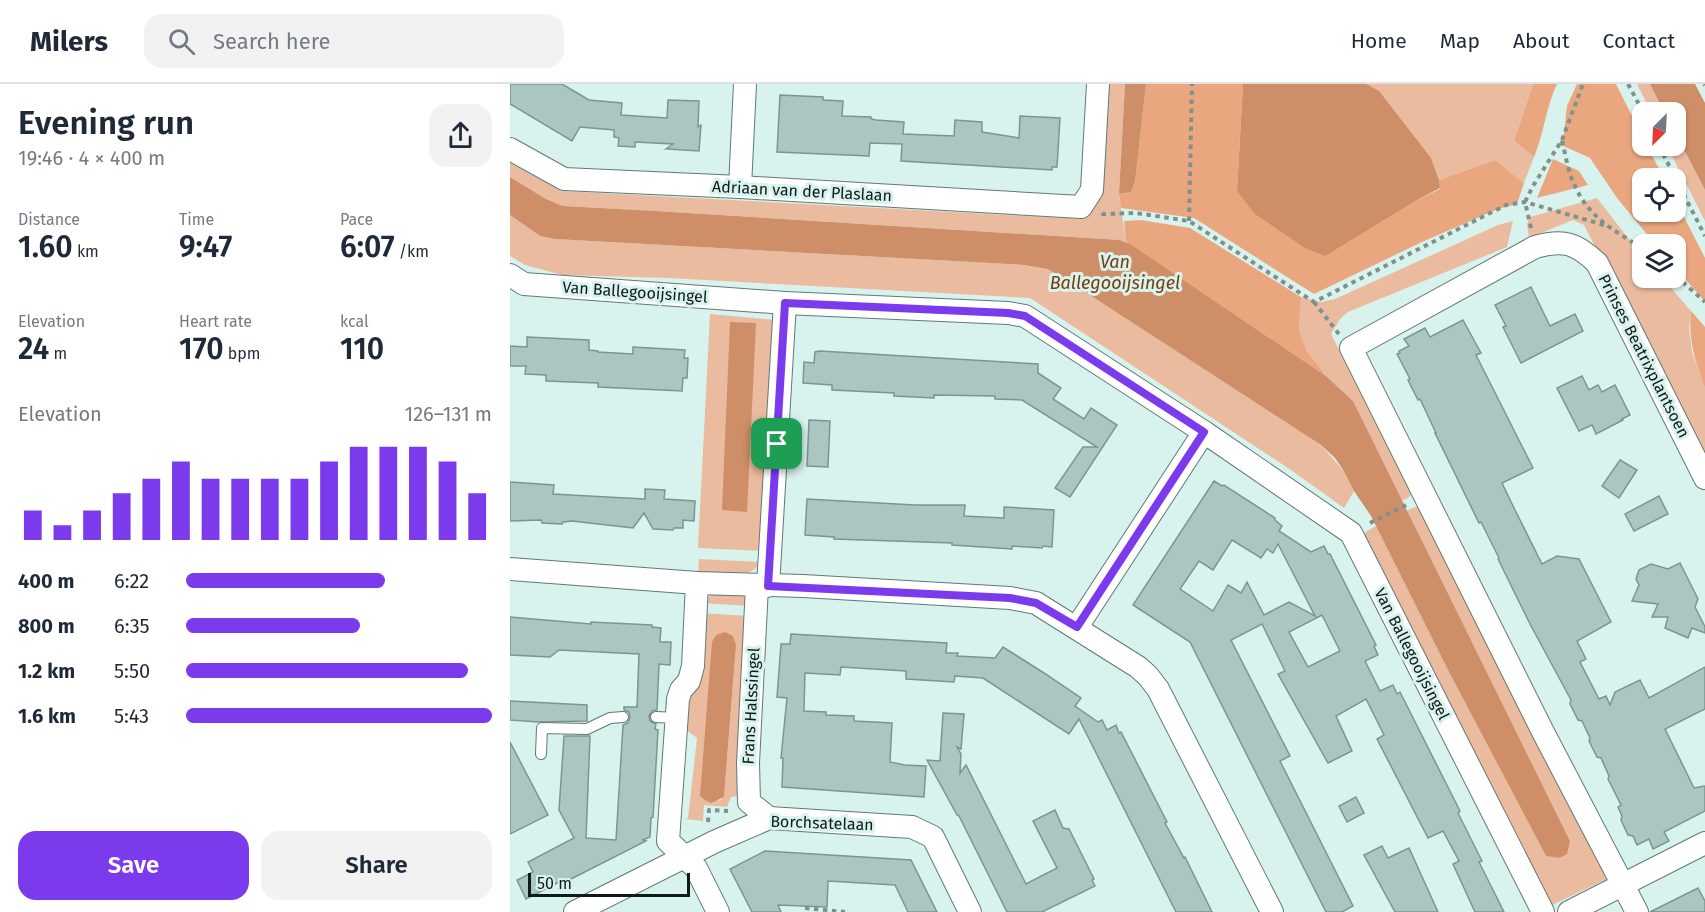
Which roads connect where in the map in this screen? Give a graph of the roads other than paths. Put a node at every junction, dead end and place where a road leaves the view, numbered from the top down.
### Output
1 (745, 84) edge
2 (1098, 84) edge
3 (510, 149) edge
4 (740, 187) junction
5 (510, 275) edge
6 (785, 303) junction
7 (1204, 432) junction
8 (1705, 478) edge
9 (510, 570) edge
10 (697, 583) junction
11 (763, 586) junction
12 (1077, 627) junction
13 (623, 717) dead end
14 (541, 754) dead end
15 (769, 818) junction
16 (1705, 843) edge
17 (685, 856) junction
18 (1623, 884) junction
19 (575, 912) edge
20 (718, 912) edge
21 (970, 912) edge
22 (1272, 912) edge
23 (1543, 912) edge
24 (1569, 912) edge
25 (1637, 912) edge

1 - 4 street
2 - 4 street, Adriaan van der Plaslaan
3 - 4 street, Adriaan van der Plaslaan
5 - 6 street, Van Ballegooijsingel
6 - 7 street, Van Ballegooijsingel
6 - 11 street, Frans Halssingel
7 - 12 street
7 - 23 street, Van Ballegooijsingel
8 - 18 street, Prinses Beatrixplantsoen
9 - 10 street
10 - 11 street
10 - 17 street
11 - 12 street
11 - 15 street, Frans Halssingel
12 - 22 street
13 - 14 lane
15 - 17 street, Borchsatelaan
15 - 21 street, Borchsatelaan
16 - 18 street
17 - 19 street, Borchsatelaan
17 - 20 street
18 - 24 street
18 - 25 street

